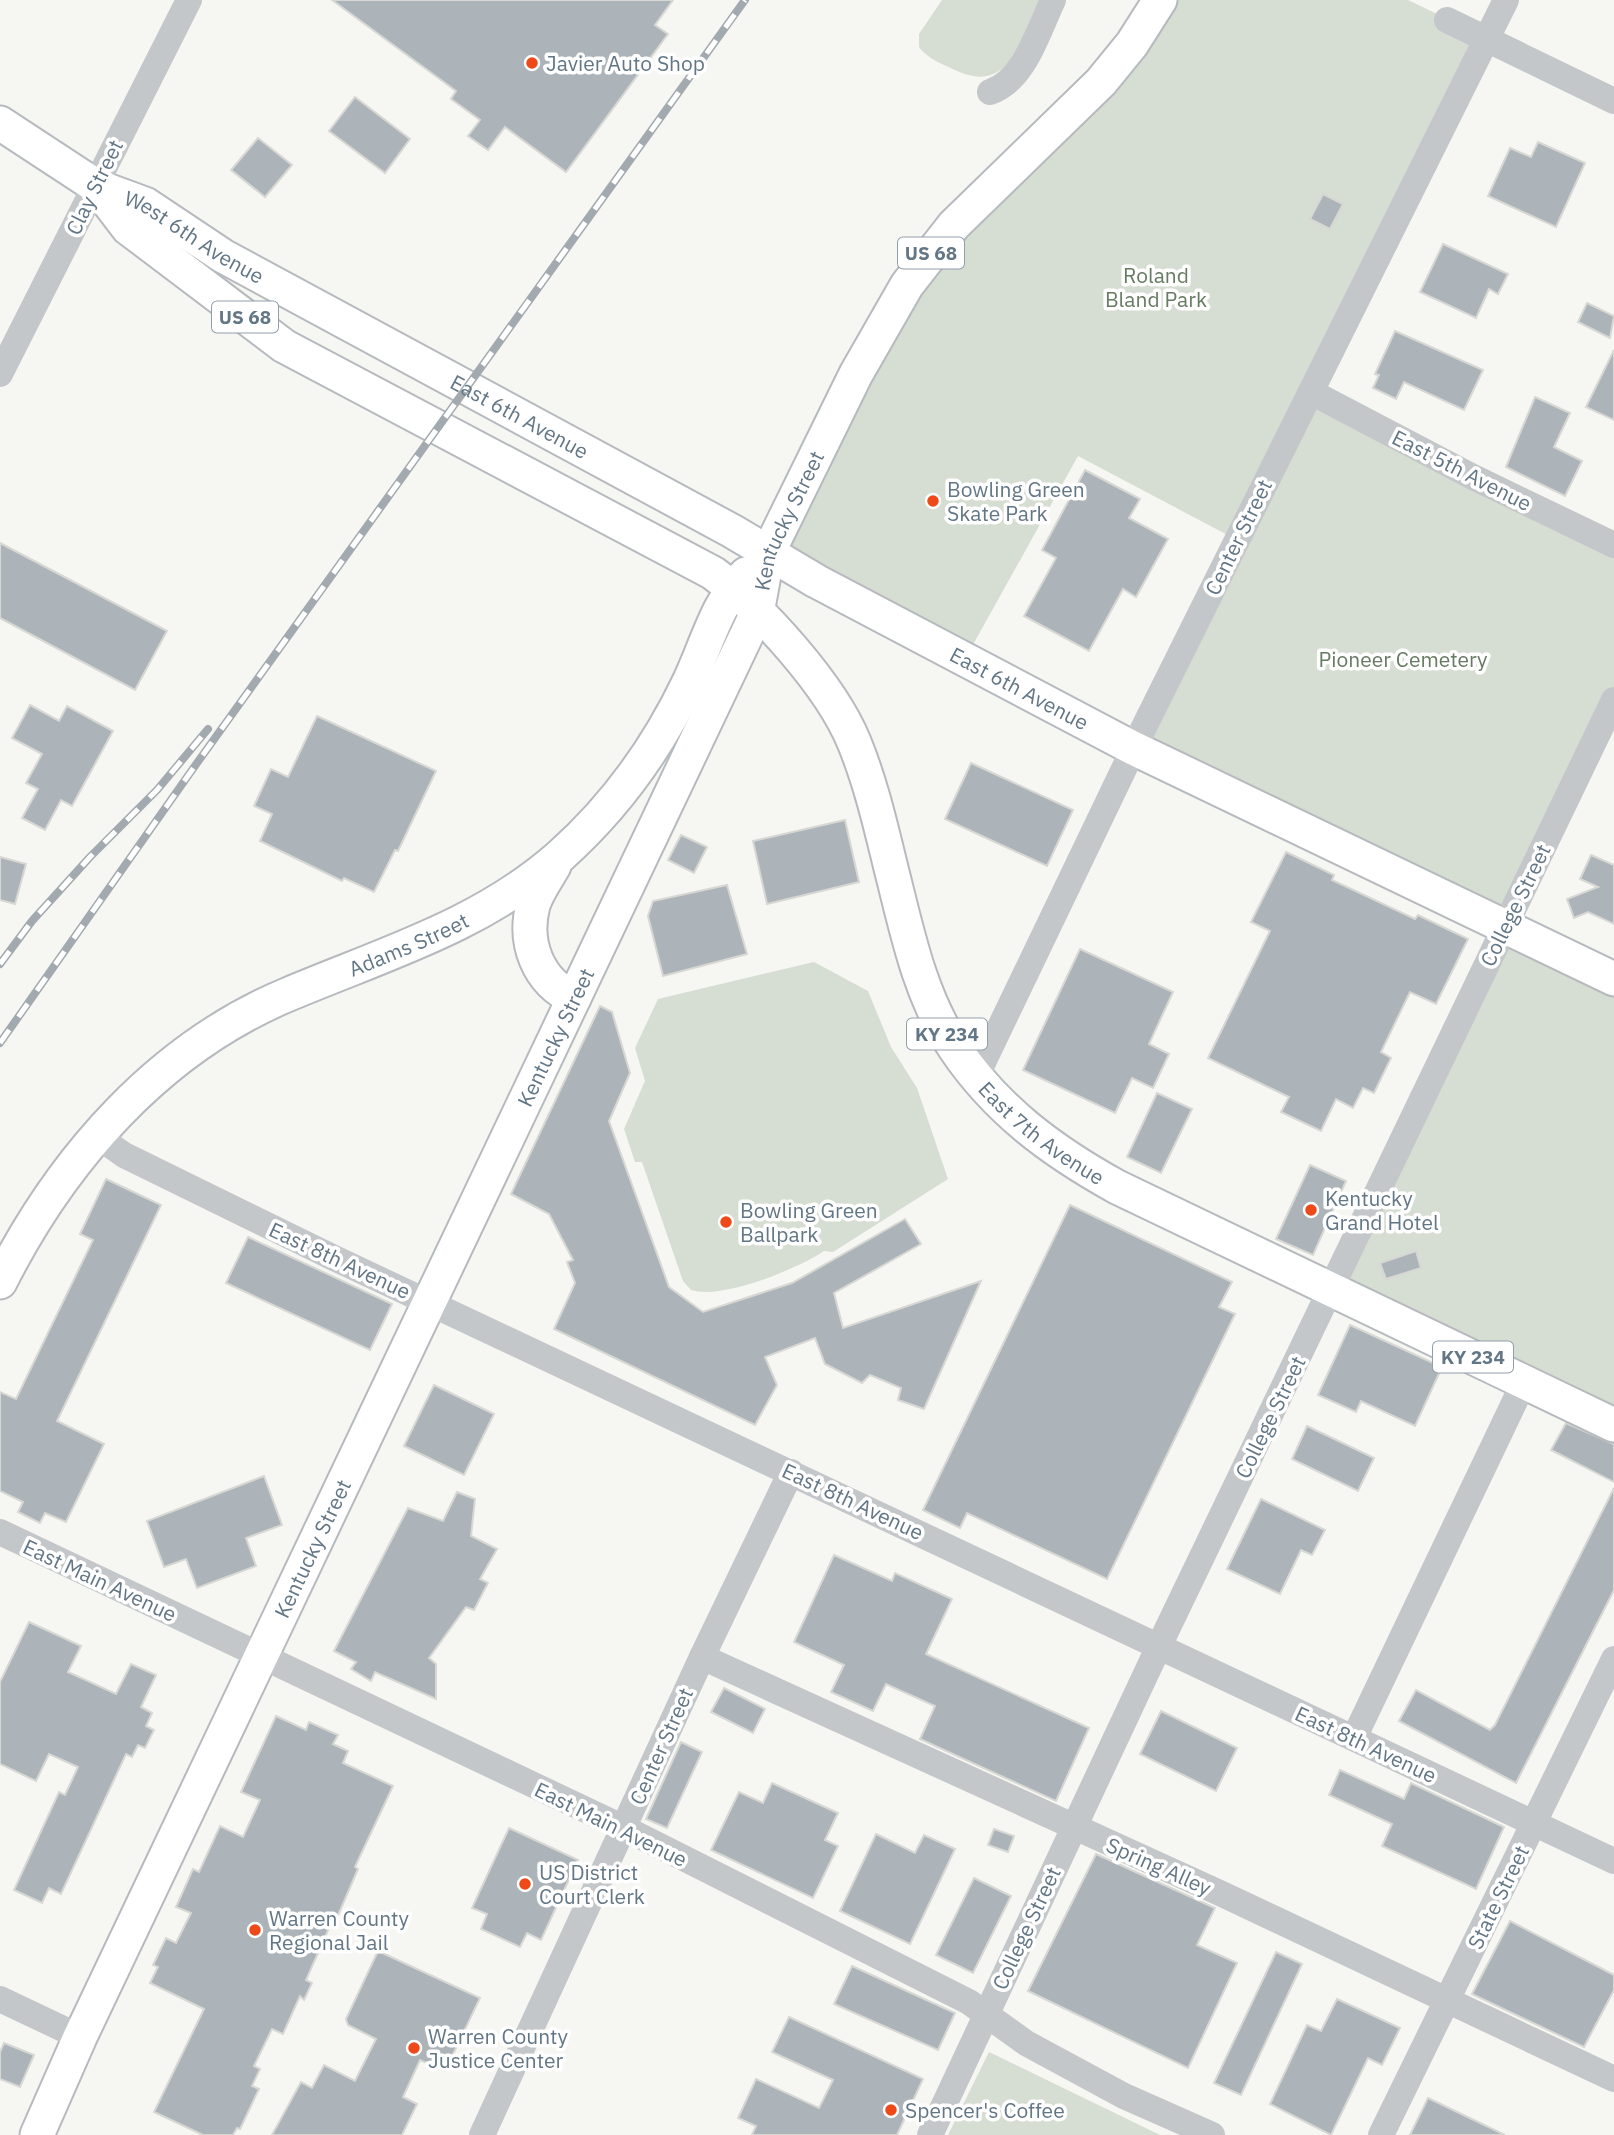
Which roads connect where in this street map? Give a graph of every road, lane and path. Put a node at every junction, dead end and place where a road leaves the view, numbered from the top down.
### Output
1 (189, 0) edge
2 (1053, 0) edge
3 (1160, 0) edge
4 (1506, 0) edge
5 (1447, 20) dead end
6 (1487, 38) junction
7 (990, 92) dead end
8 (1614, 101) edge
9 (0, 122) edge
10 (96, 186) junction
11 (436, 372) joint
12 (0, 374) edge
13 (1311, 392) junction
14 (1614, 545) edge
15 (768, 553) junction
16 (732, 587) junction
17 (757, 613) junction
18 (1614, 700) edge
19 (1133, 748) junction
20 (558, 857) junction
21 (1505, 928) junction
22 (1614, 979) edge
23 (574, 998) junction
24 (976, 1077) junction
25 (96, 1135) junction
26 (0, 1282) edge
27 (1332, 1290) junction
28 (429, 1302) junction
29 (1524, 1382) junction
30 (1614, 1425) edge
31 (791, 1472) junction
32 (0, 1532) edge
33 (1159, 1646) junction
34 (261, 1656) junction
35 (702, 1657) junction
36 (1614, 1659) edge
37 (1354, 1738) junction
38 (1534, 1822) junction
39 (624, 1828) junction
40 (1074, 1828) junction
41 (1614, 1861) edge
42 (0, 1999) edge
43 (1447, 2000) junction
44 (986, 2013) junction
45 (80, 2037) junction
46 (1614, 2079) edge
47 (37, 2135) edge
48 (482, 2135) edge
49 (930, 2135) edge
50 (1212, 2135) edge
51 (1381, 2135) edge

1 - 10 street, Clay Street
2 - 7 street
3 - 15 main road, Kentucky Street / US 68
4 - 6 street, Center Street
5 - 6 street
6 - 8 street
6 - 13 street, Center Street
9 - 10 main road, West 6th Avenue / US 68
10 - 11 main road, West 6th Avenue / US 68
10 - 12 street, Clay Street
10 - 16 main road, West 6th Avenue / US 68
11 - 15 main road, East 6th Avenue / US 68
13 - 14 street, East 5th Avenue
13 - 19 street, Center Street
15 - 16 main road, Adams Street
15 - 17 main road, Kentucky Street / US 68
15 - 19 main road, East 6th Avenue
16 - 17 main road, East 7th Avenue / US 68
16 - 20 main road, Adams Street
17 - 23 main road, Kentucky Street
17 - 24 main road, East 7th Avenue / KY 234
18 - 21 street, College Street
19 - 21 main road, East 6th Avenue
19 - 24 street, Center Street
20 - 23 main road
20 - 25 main road, Adams Street
21 - 22 main road, East 6th Avenue
21 - 27 street, College Street
23 - 28 main road, Kentucky Street
24 - 27 main road, East 7th Avenue / KY 234
25 - 26 main road, Adams Street
25 - 28 street, East 8th Avenue
27 - 29 main road, East 7th Avenue / KY 234
27 - 33 street, College Street
28 - 31 street, East 8th Avenue
28 - 34 main road, Kentucky Street
29 - 30 main road, East 7th Avenue / KY 234
29 - 37 street
31 - 33 street, East 8th Avenue
31 - 35 street, Center Street
32 - 34 street, East Main Avenue
33 - 37 street, East 8th Avenue
33 - 40 street, College Street
34 - 39 street, East Main Avenue
34 - 45 main road, Kentucky Street
35 - 39 street, Center Street
35 - 40 street, Spring Alley
36 - 38 street, State Street
37 - 38 street, East 8th Avenue
38 - 41 street, East 8th Avenue
38 - 43 street, State Street
39 - 44 street, East Main Avenue
39 - 48 street, Center Street
40 - 43 street, Spring Alley
40 - 44 street, College Street
42 - 45 street
43 - 46 street, Spring Alley
43 - 51 street, State Street
44 - 49 street, College Street
44 - 50 street, East Main Avenue
45 - 47 main road, Kentucky Street

